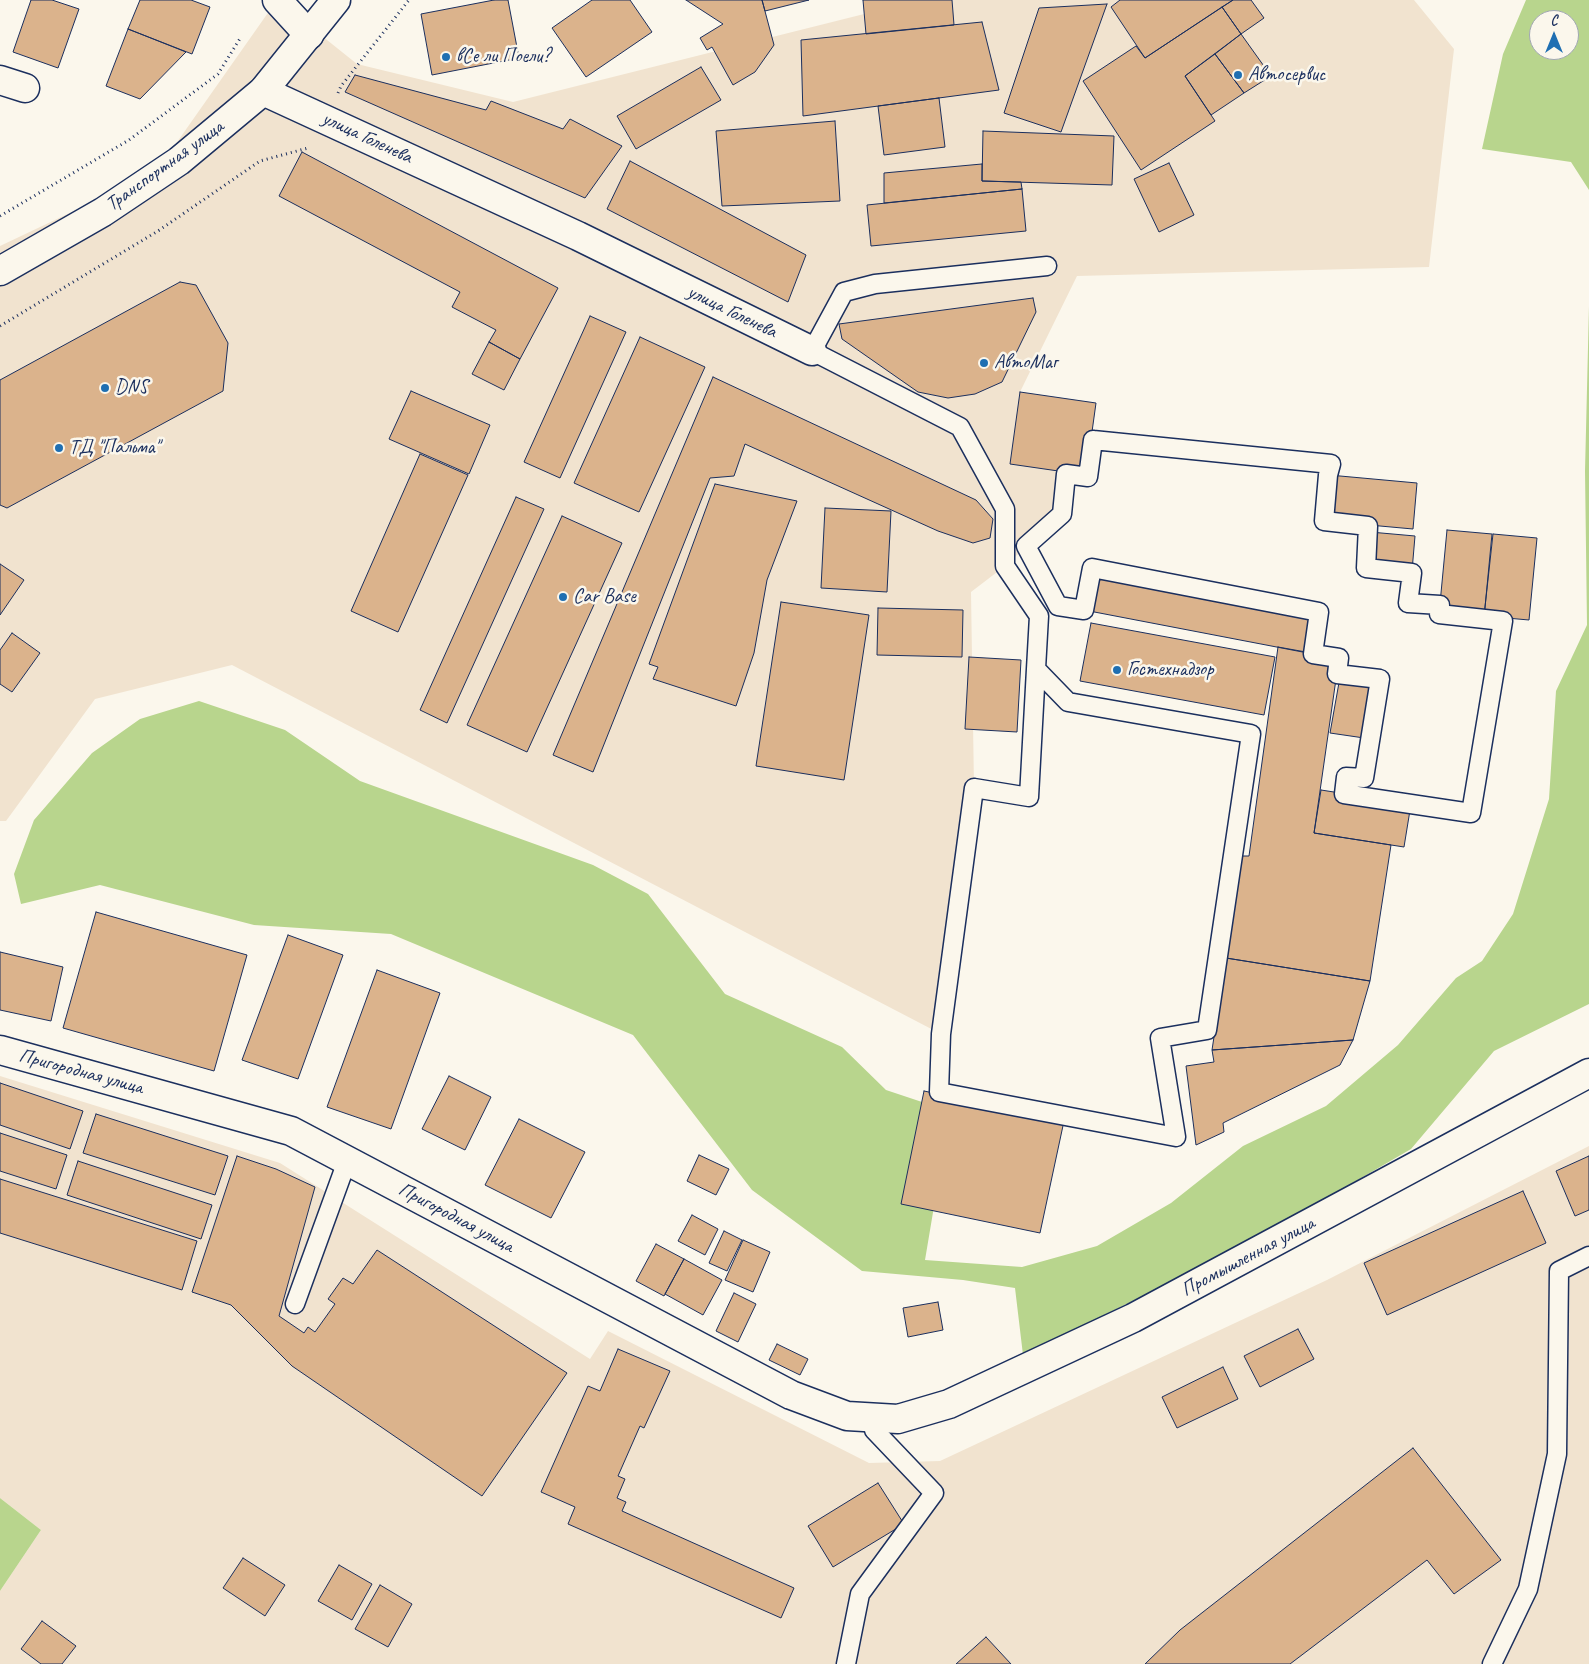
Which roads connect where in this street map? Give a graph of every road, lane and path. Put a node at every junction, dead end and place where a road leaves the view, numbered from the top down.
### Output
1 (277, 0) edge
2 (336, 0) edge
3 (409, 0) edge
4 (309, 35) junction
5 (240, 37) dead end
6 (263, 91) junction
7 (335, 102) dead end
8 (308, 148) dead end
9 (0, 216) edge
10 (1047, 266) dead end
11 (0, 271) edge
12 (0, 326) edge
13 (812, 351) junction
14 (1093, 440) joint
15 (1036, 669) junction
16 (0, 1050) edge
17 (1589, 1073) edge
18 (347, 1161) junction
19 (1589, 1256) edge
20 (295, 1304) dead end
21 (885, 1418) junction
22 (846, 1664) edge
23 (1492, 1664) edge

1 - 4 street
2 - 4 street, Транспортная улица
3 - 7 path
4 - 6 street, Транспортная улица
5 - 9 path
6 - 11 street, Транспортная улица
6 - 13 street, улица Голенева
8 - 12 path
10 - 13 lane
13 - 15 lane, улица Голенева
14 - 14 lane
15 - 15 lane, улица Голенева
16 - 18 street, Пригородная улица
17 - 21 street, Промышленная улица
18 - 20 lane
18 - 21 street, Пригородная улица
19 - 23 lane
21 - 22 lane

